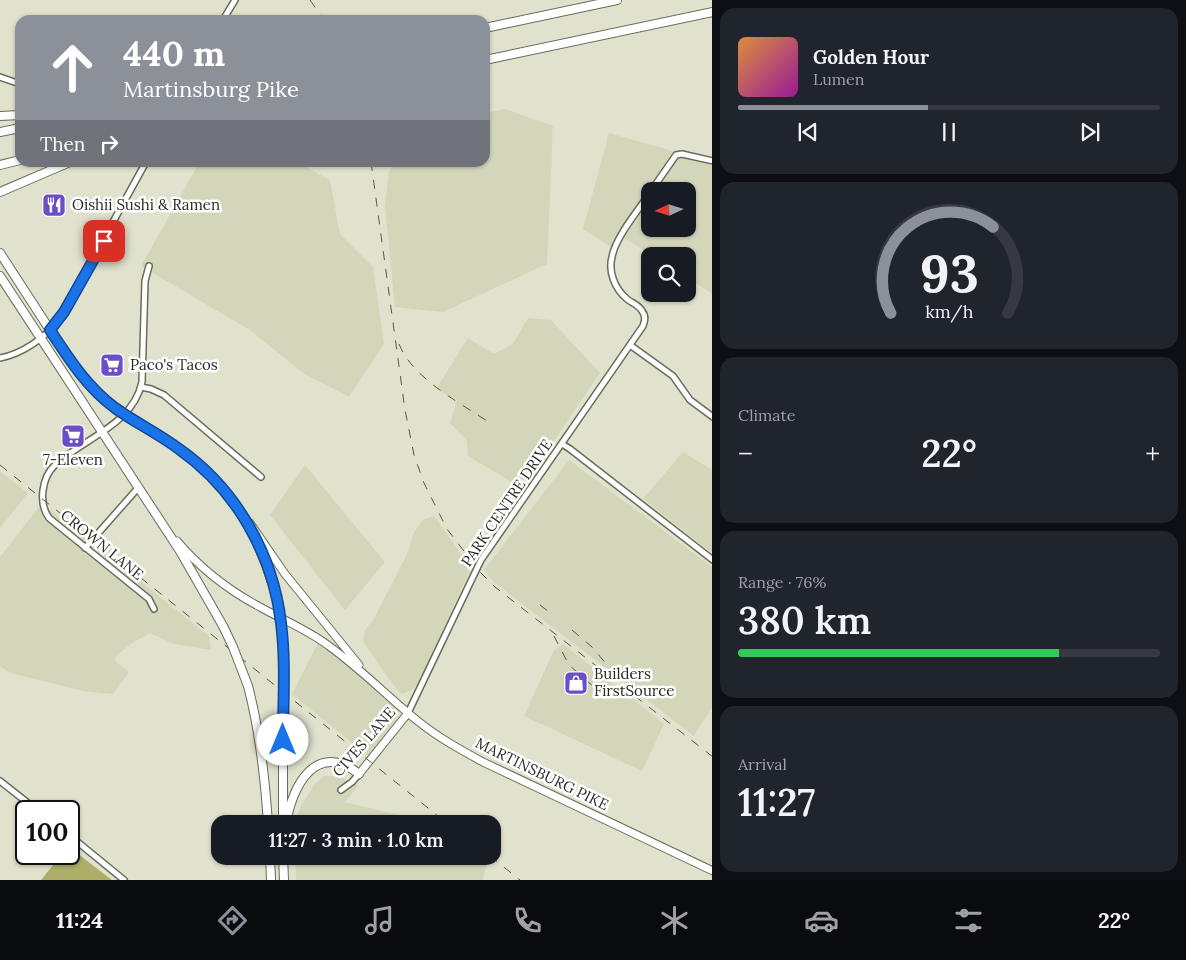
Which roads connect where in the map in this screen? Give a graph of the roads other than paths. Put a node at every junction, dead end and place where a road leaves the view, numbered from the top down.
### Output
1 (235, 0) edge
2 (617, 0) edge
3 (712, 12) edge
4 (226, 15) edge
5 (490, 27) edge
6 (490, 59) edge
7 (0, 77) edge
8 (15, 82) edge
9 (15, 115) edge
10 (0, 116) edge
11 (15, 129) edge
12 (0, 132) edge
13 (15, 161) edge
14 (712, 162) edge
15 (0, 164) edge
16 (58, 167) edge
17 (143, 167) edge
18 (658, 182) edge
19 (0, 192) edge
20 (641, 207) edge
21 (0, 253) edge
22 (149, 266) dead end
23 (0, 276) edge
24 (50, 330) junction
25 (40, 338) junction
26 (630, 345) junction
27 (0, 358) edge
28 (141, 387) junction
29 (124, 414) junction
30 (712, 417) edge
31 (101, 433) junction
32 (562, 444) junction
33 (261, 477) dead end
34 (138, 488) junction
35 (225, 491) junction
36 (153, 512) junction
37 (85, 548) junction
38 (712, 560) edge
39 (154, 609) dead end
40 (372, 681) junction
41 (408, 713) junction
42 (359, 774) junction
43 (0, 781) edge
44 (341, 790) dead end
45 (24, 800) edge
46 (267, 815) edge
47 (283, 815) edge
48 (288, 815) edge
49 (80, 844) edge
50 (270, 865) edge
51 (285, 865) edge
52 (712, 871) edge
53 (124, 880) edge
54 (271, 880) edge
55 (285, 880) edge

1 - 4 street
2 - 5 highway
3 - 6 highway
7 - 8 street
9 - 10 highway
11 - 12 highway
13 - 15 highway
14 - 18 street
16 - 19 highway
17 - 24 street
20 - 26 street, PARK CENTRE DRIVE
21 - 24 highway
22 - 28 street
23 - 25 highway
24 - 25 street
24 - 29 highway
25 - 27 street
25 - 31 highway
26 - 30 street
26 - 32 street, PARK CENTRE DRIVE
28 - 29 street, CROWN LANE
28 - 33 street
29 - 31 street, CROWN LANE
29 - 35 highway
31 - 34 highway
31 - 37 street, CROWN LANE
32 - 38 street
32 - 41 street, PARK CENTRE DRIVE
34 - 36 highway
34 - 37 street
35 - 40 main road
35 - 47 highway, bridge
36 - 40 main road
36 - 46 highway, bridge
37 - 39 street, CROWN LANE
40 - 41 main road, MARTINSBURG PIKE
41 - 42 main road, CIVES LANE
41 - 52 main road, MARTINSBURG PIKE
42 - 44 street, CIVES LANE
42 - 48 highway
43 - 45 street
49 - 53 street
50 - 54 highway
51 - 55 highway

